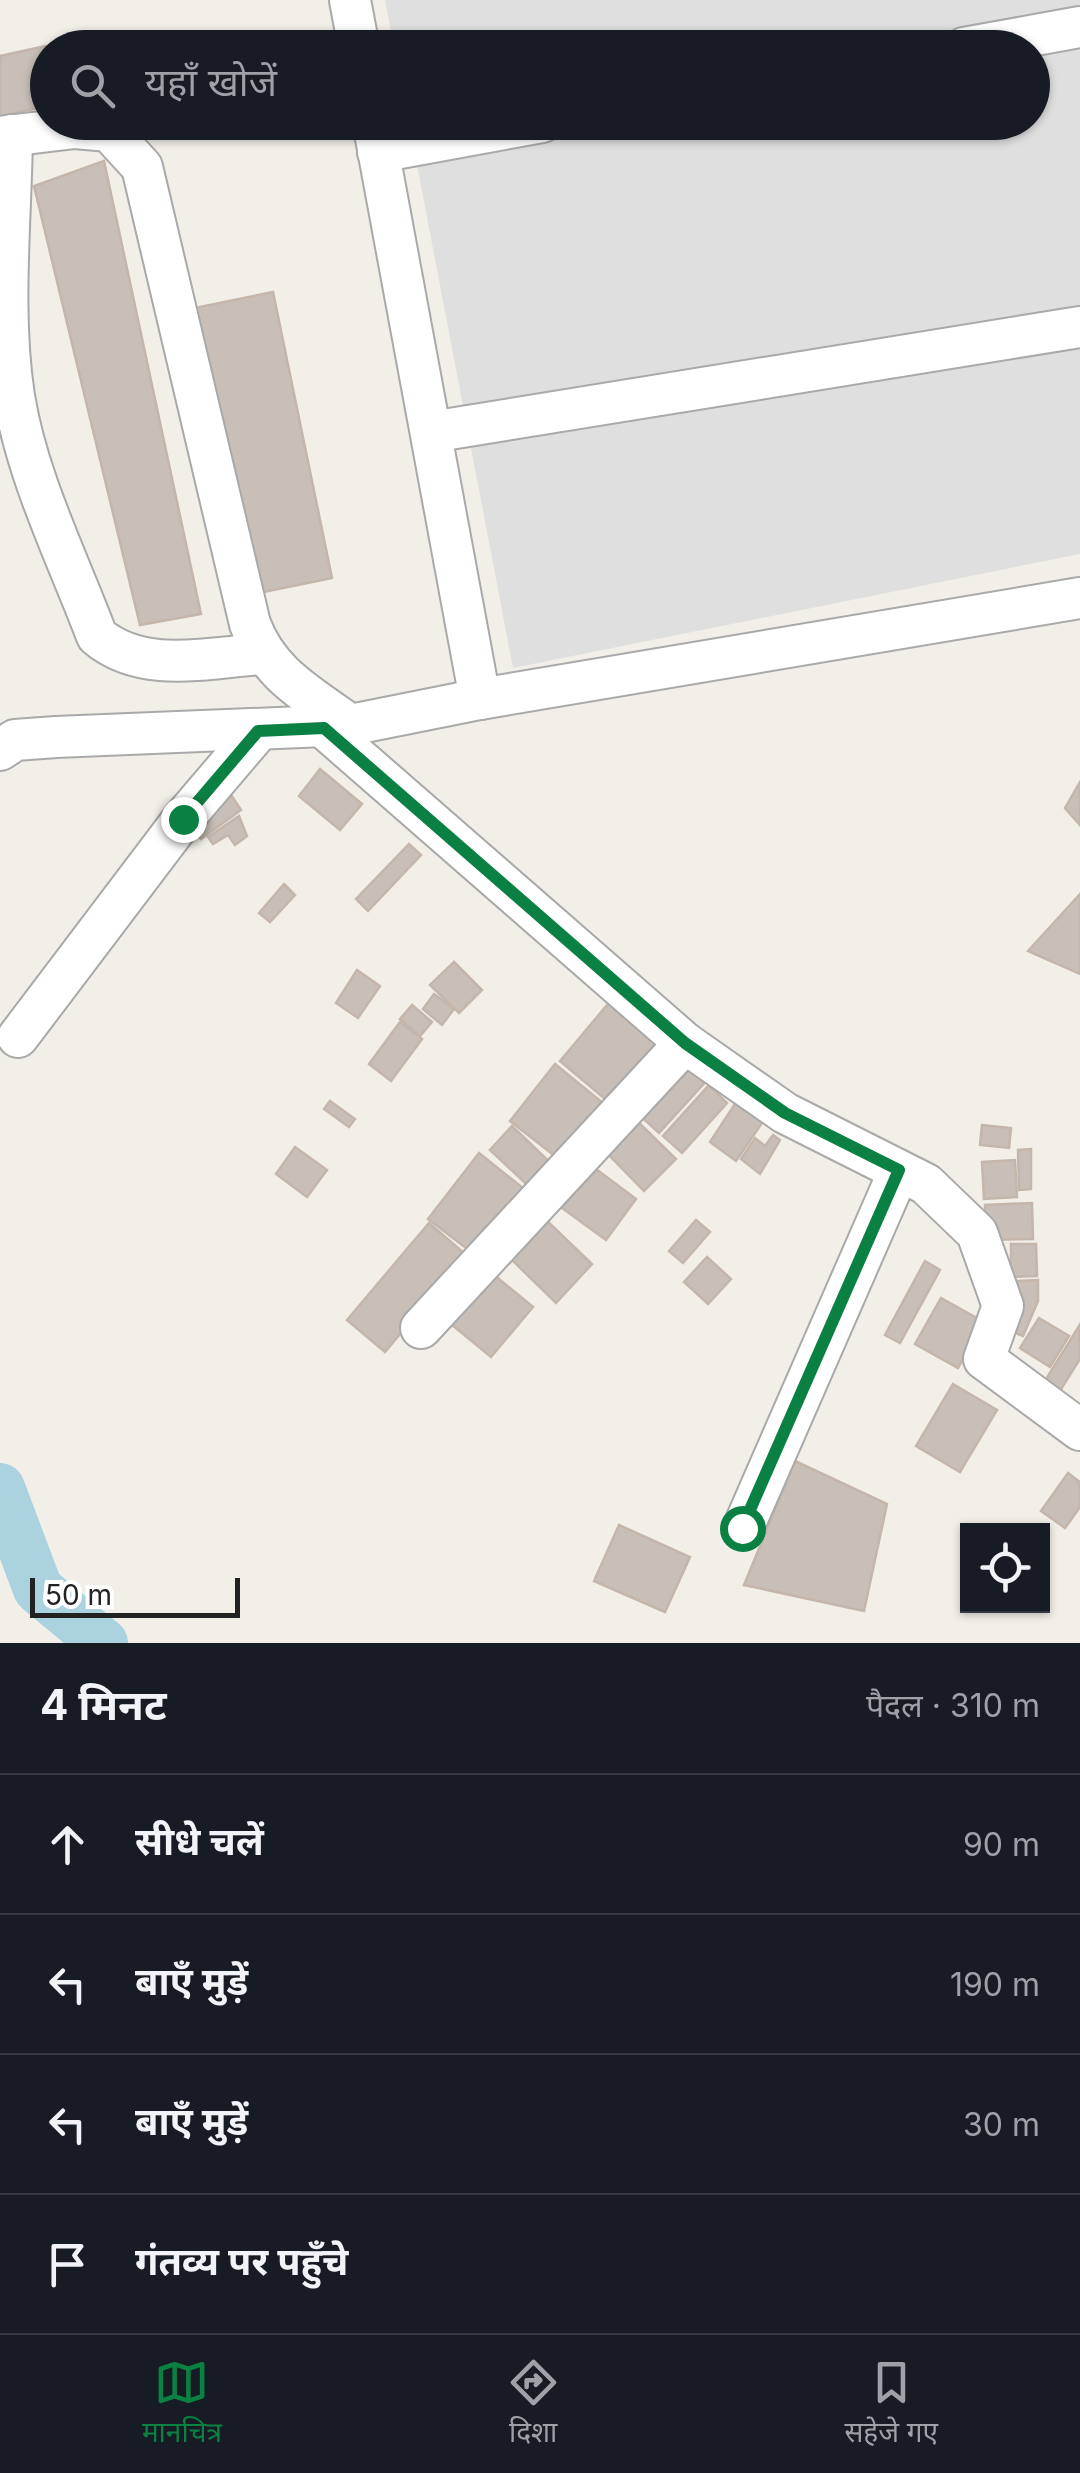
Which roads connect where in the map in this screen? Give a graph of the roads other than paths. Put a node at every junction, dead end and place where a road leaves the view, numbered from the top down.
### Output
1 (350, 0) edge
2 (1080, 27) edge
3 (356, 30) edge
4 (1050, 32) edge
5 (6, 136) edge
6 (116, 140) edge
7 (377, 140) edge
8 (6, 239) edge
9 (1080, 328) edge
10 (432, 432) junction
11 (1080, 598) edge
12 (260, 654) junction
13 (480, 698) junction
14 (337, 726) junction
15 (258, 731) junction
16 (8, 745) edge
17 (18, 1037) dead end
18 (685, 1043) junction
19 (899, 1170) junction
20 (421, 1328) dead end
21 (1080, 1430) edge
22 (742, 1528) dead end

1 - 3 street
2 - 4 street
5 - 8 street
6 - 12 street
7 - 10 street
8 - 12 street
9 - 10 street
10 - 13 street
11 - 13 street
12 - 14 street
13 - 14 street
14 - 15 street
14 - 18 street
15 - 16 street
15 - 17 street
18 - 19 street
18 - 20 street
19 - 21 street
19 - 22 street

